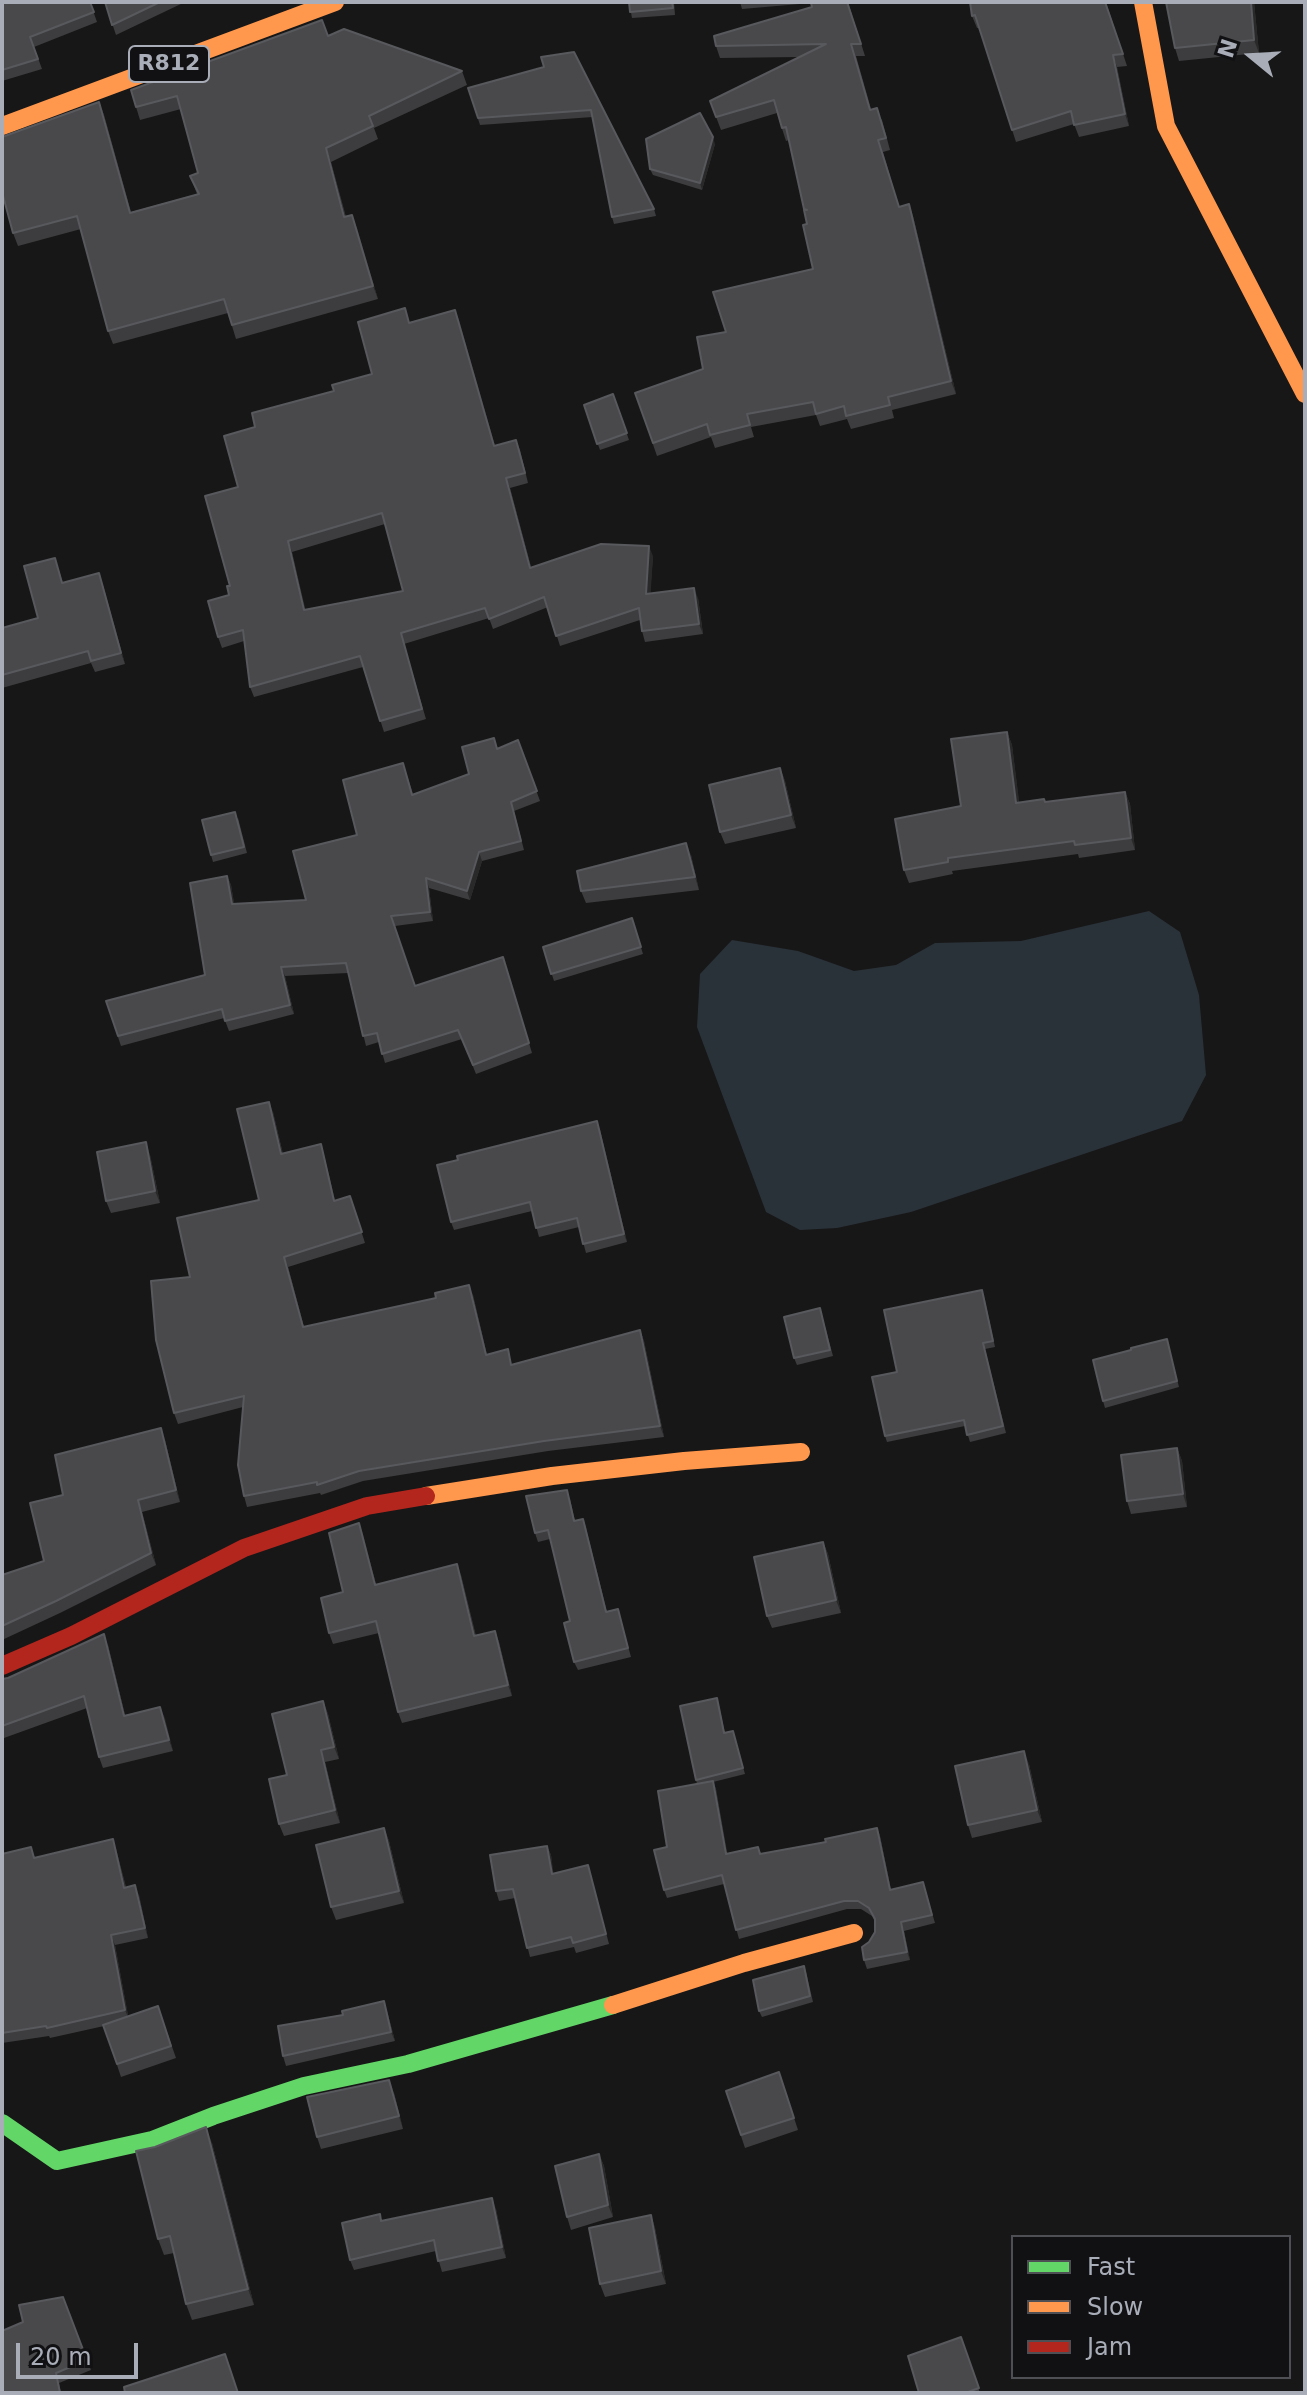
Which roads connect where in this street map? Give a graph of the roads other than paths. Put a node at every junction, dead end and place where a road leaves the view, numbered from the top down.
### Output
1 (335, 2) edge
2 (1143, 2) edge
3 (2, 126) edge
4 (1305, 394) edge
5 (801, 1452) dead end
6 (2, 1666) edge
7 (854, 1933) dead end
8 (2, 2123) edge

1 - 3 street, R812
2 - 4 street
5 - 6 street
7 - 8 street

